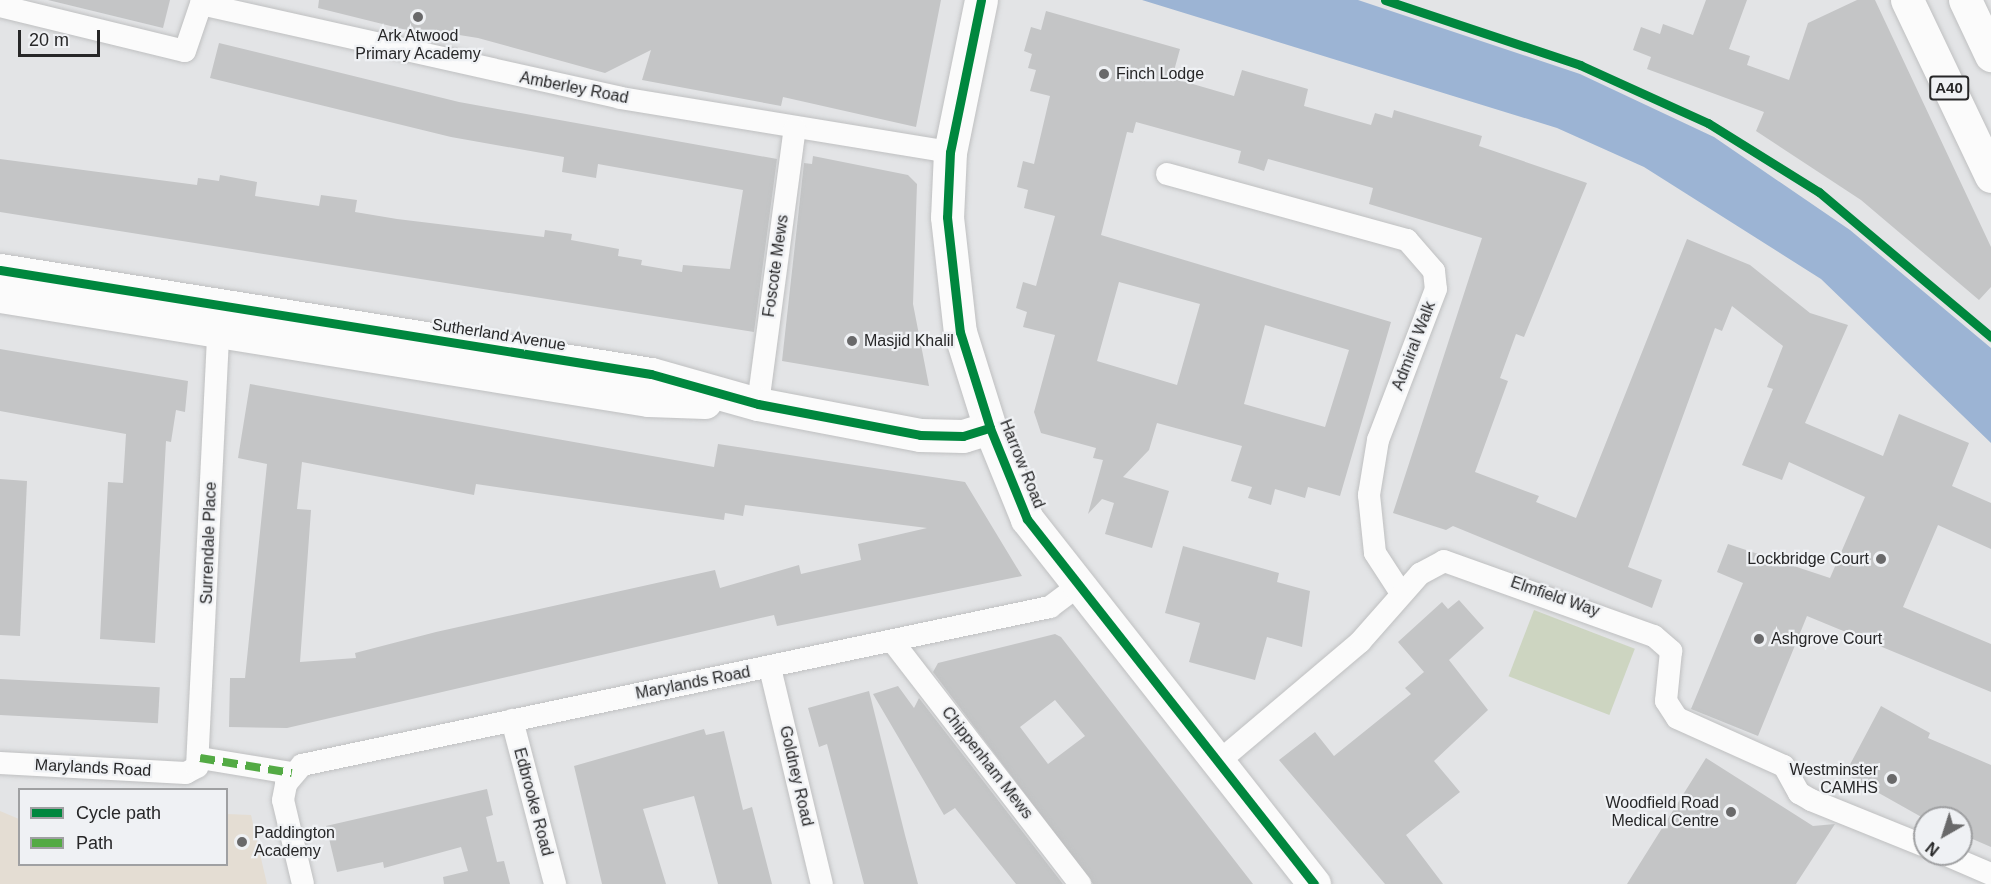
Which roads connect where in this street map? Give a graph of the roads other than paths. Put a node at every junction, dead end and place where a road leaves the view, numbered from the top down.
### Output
1 (981, 0) edge
2 (1907, 0) edge
3 (1965, 0) edge
4 (201, 2) edge
5 (0, 6) edge
6 (1991, 55) edge
7 (795, 128) junction
8 (950, 152) junction
9 (1167, 174) dead end
10 (1991, 176) edge
11 (0, 270) edge
12 (0, 296) edge
13 (219, 318) junction
14 (758, 404) junction
15 (990, 428) junction
16 (1077, 587) junction
17 (1401, 593) junction
18 (893, 642) junction
19 (770, 668) junction
20 (512, 720) junction
21 (0, 763) edge
22 (1217, 763) junction
23 (193, 765) junction
24 (297, 769) junction
25 (1913, 841) edge
26 (1972, 866) edge
27 (1991, 874) edge
28 (303, 884) edge
29 (555, 884) edge
30 (822, 884) edge
31 (1080, 884) edge
32 (1314, 884) edge

1 - 8 main road, Harrow Road
2 - 10 main road, A40
3 - 6 main road
4 - 5 street
4 - 7 street, Amberley Road
7 - 8 street, Amberley Road
7 - 14 street, Foscote Mews
8 - 15 main road, Harrow Road
9 - 17 street, Admiral Walk
11 - 13 main road
12 - 13 main road
13 - 14 main road
13 - 23 street, Surrendale Place
14 - 15 main road
15 - 16 main road, Harrow Road
16 - 18 street, Marylands Road
16 - 22 main road, Harrow Road
17 - 22 street, Elmfield Way
17 - 25 street, Elmfield Way
18 - 19 street, Marylands Road
18 - 31 street, Chippenham Mews
19 - 20 street, Marylands Road
19 - 30 street, Goldney Road
20 - 24 street, Marylands Road
20 - 29 street, Edbrooke Road
21 - 23 street, Marylands Road
22 - 32 main road, Harrow Road
23 - 24 street, Marylands Road
24 - 28 street
26 - 27 street

